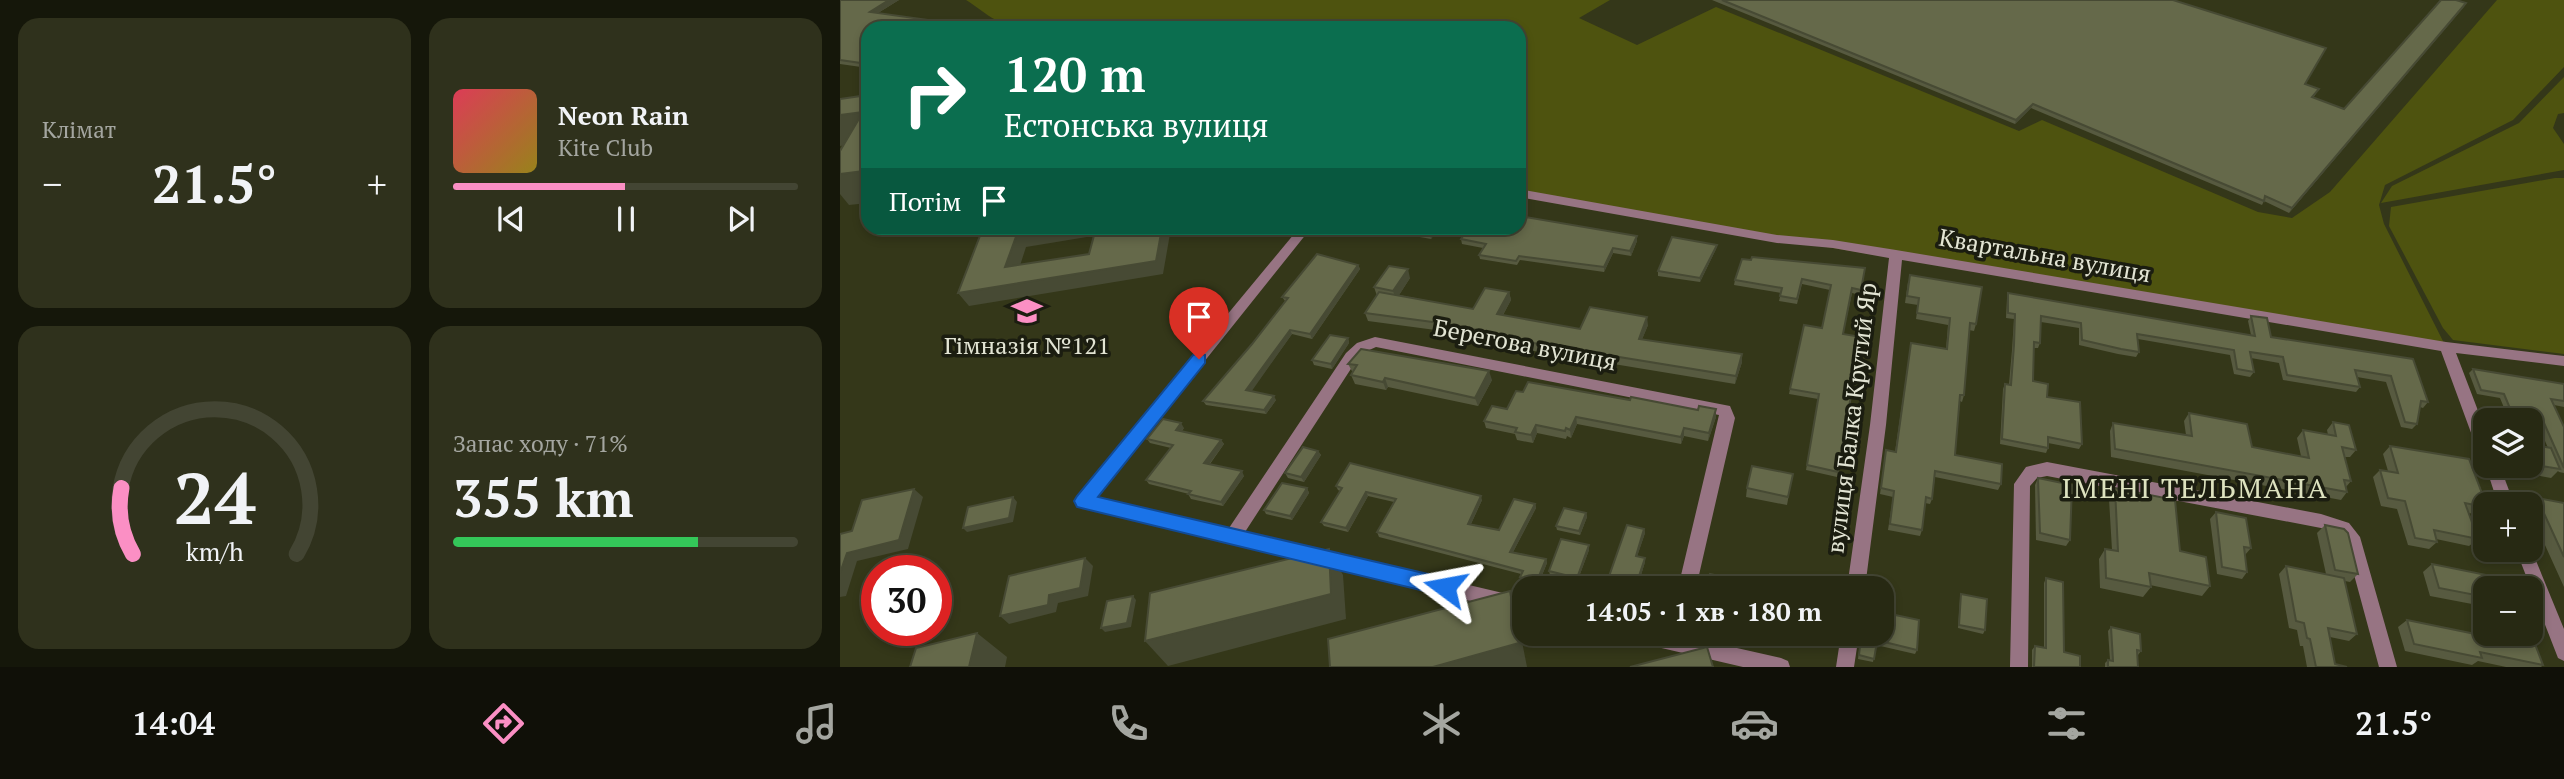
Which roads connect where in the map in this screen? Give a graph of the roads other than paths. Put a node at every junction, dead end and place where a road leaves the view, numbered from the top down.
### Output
1 (1526, 194) edge
2 (1299, 235) edge
3 (1896, 254) junction
4 (2446, 346) junction
5 (2564, 361) edge
6 (2473, 417) edge
7 (1233, 537) junction
8 (2529, 562) edge
9 (1690, 576) edge
10 (1858, 576) edge
11 (1512, 603) edge
12 (1704, 646) edge
13 (1848, 646) edge
14 (2564, 652) edge
15 (1781, 667) edge
16 (1845, 667) edge
17 (2020, 667) edge
18 (2388, 667) edge

1 - 3 street, Квартальна вулиця
2 - 7 street
3 - 4 street, Квартальна вулиця
3 - 10 street, вулиця Балка Крутий Яр
4 - 5 street, Квартальна вулиця
4 - 6 street
7 - 9 street, Берегова вулиця
7 - 11 street
8 - 14 street
12 - 15 street
13 - 16 street
17 - 18 street

